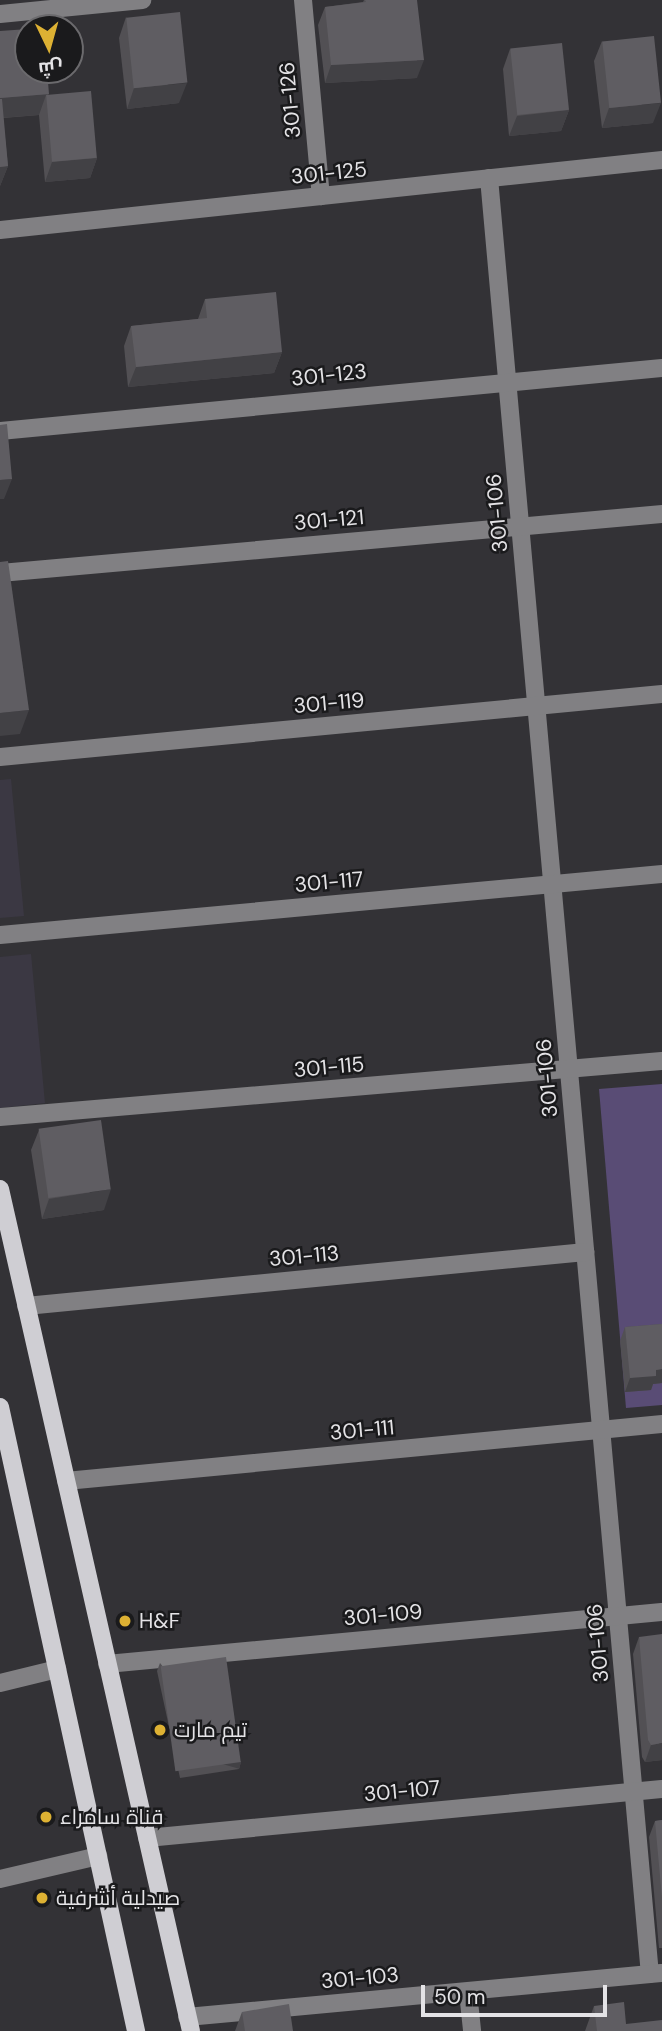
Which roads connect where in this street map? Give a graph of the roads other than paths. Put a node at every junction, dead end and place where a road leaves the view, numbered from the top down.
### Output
1 (142, 0) edge
2 (303, 0) edge
3 (0, 14) edge
4 (662, 160) edge
5 (489, 178) junction
6 (321, 197) junction
7 (0, 230) edge
8 (662, 368) edge
9 (508, 380) junction
10 (0, 432) edge
11 (662, 514) edge
12 (520, 525) junction
13 (0, 573) edge
14 (662, 694) edge
15 (537, 706) junction
16 (0, 757) edge
17 (662, 874) edge
18 (552, 884) junction
19 (0, 935) edge
20 (662, 1061) edge
21 (569, 1070) junction
22 (0, 1117) edge
23 (0, 1189) edge
24 (585, 1252) junction
25 (26, 1306) junction
26 (0, 1407) edge
27 (662, 1424) edge
28 (601, 1430) junction
29 (66, 1481) junction
30 (662, 1612) edge
31 (618, 1616) junction
32 (107, 1664) junction
33 (57, 1669) junction
34 (0, 1683) edge
35 (662, 1789) edge
36 (634, 1792) junction
37 (147, 1838) junction
38 (98, 1856) junction
39 (0, 1879) edge
40 (656, 1973) edge
41 (468, 1992) junction
42 (189, 2024) edge
43 (136, 2031) edge
44 (472, 2031) edge

1 - 3 street
2 - 6 street, 301-126
4 - 5 street, 301-125
5 - 6 street, 301-125
5 - 9 street, 301-106
6 - 7 street, 301-125
8 - 9 street, 301-123
9 - 10 street, 301-123
9 - 12 street, 301-106
11 - 12 street, 301-121
12 - 13 street, 301-121
12 - 15 street, 301-106
14 - 15 street, 301-119
15 - 16 street, 301-119
15 - 18 street, 301-106
17 - 18 street, 301-117
18 - 19 street, 301-117
18 - 21 street, 301-106
20 - 21 street, 301-115
21 - 22 street, 301-115
21 - 24 street, 301-106
23 - 25 main road
24 - 25 street, 301-113
24 - 28 street, 301-106
25 - 29 main road
26 - 33 main road
27 - 28 street, 301-111
28 - 29 street, 301-111
28 - 31 street, 301-106
29 - 32 main road
30 - 31 street, 301-109
31 - 32 street, 301-109
31 - 36 street, 301-106
32 - 37 main road
33 - 34 street
33 - 38 main road
35 - 36 street, 301-107
36 - 37 street, 301-107
36 - 40 street, 301-106
37 - 42 main road
38 - 39 street
38 - 43 main road
40 - 41 street, 301-103
41 - 42 street, 301-103
41 - 44 street

